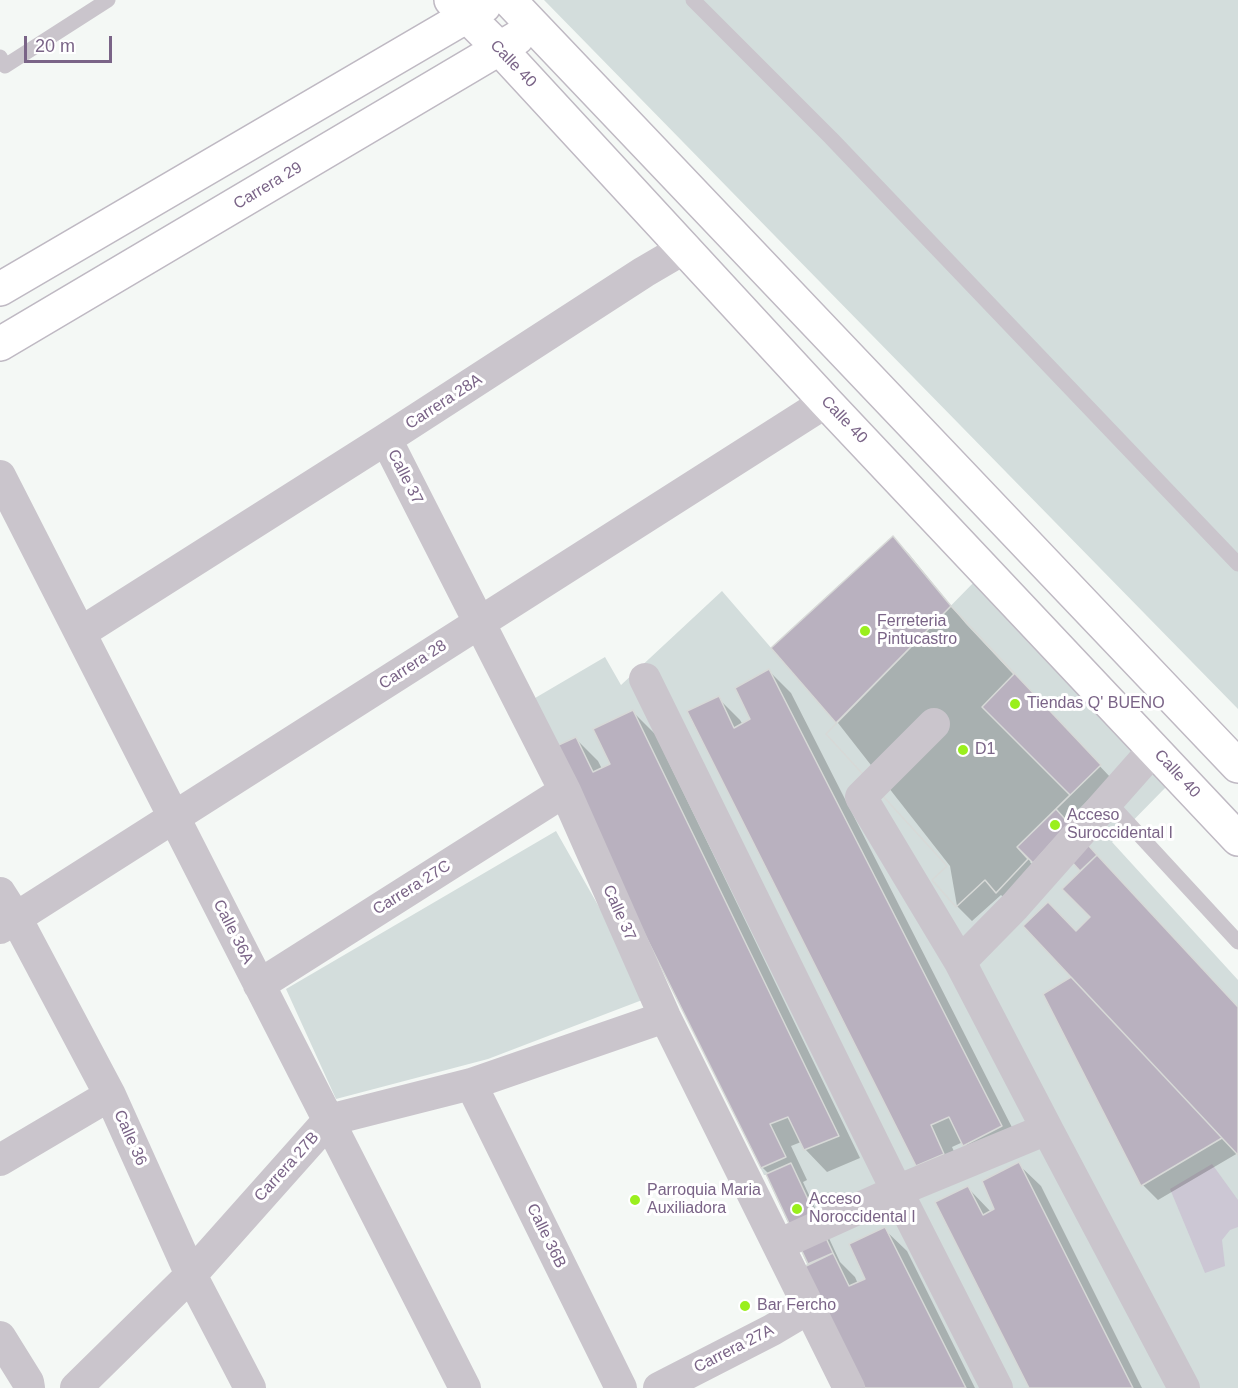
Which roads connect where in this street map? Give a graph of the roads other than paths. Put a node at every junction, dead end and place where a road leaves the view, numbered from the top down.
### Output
1 (108, 0) edge
2 (509, 0) edge
3 (693, 0) edge
4 (470, 6) edge
5 (535, 26) junction
6 (500, 49) junction
7 (0, 57) edge
8 (685, 248) junction
9 (0, 289) edge
10 (0, 344) edge
11 (826, 402) junction
12 (386, 439) junction
13 (0, 476) edge
14 (1238, 564) edge
15 (479, 623) junction
16 (80, 633) junction
17 (645, 679) dead end
18 (934, 724) dead end
19 (1154, 749) junction
20 (1238, 766) edge
21 (565, 791) junction
22 (1108, 801) junction
23 (174, 818) junction
24 (1238, 839) edge
25 (6, 913) edge
26 (1238, 942) edge
27 (960, 962) junction
28 (260, 985) junction
29 (665, 1017) junction
30 (471, 1084) junction
31 (111, 1095) junction
32 (329, 1120) junction
33 (1047, 1129) junction
34 (0, 1160) edge
35 (897, 1191) junction
36 (778, 1245) junction
37 (191, 1275) junction
38 (809, 1308) junction
39 (0, 1337) edge
40 (29, 1388) edge
41 (76, 1388) edge
42 (250, 1388) edge
43 (465, 1388) edge
44 (621, 1388) edge
45 (659, 1388) edge
46 (849, 1388) edge
47 (997, 1388) edge
48 (1184, 1388) edge

1 - 7 lane
2 - 5 main road
3 - 14 lane
4 - 6 main road, Calle 40
4 - 9 main road
5 - 6 main road, Carrera 29
5 - 20 main road
6 - 8 main road, Calle 40
6 - 10 main road, Carrera 29
8 - 11 main road, Calle 40
8 - 12 street, Carrera 28A
11 - 15 street, Carrera 28
11 - 19 main road, Calle 40
12 - 15 street, Calle 37
12 - 16 street, Carrera 28A
13 - 16 street, Calle 36A
15 - 21 street, Calle 37
15 - 23 street, Carrera 28
16 - 23 street, Calle 36A
17 - 35 street
18 - 27 street
19 - 22 street
19 - 24 main road, Calle 40
21 - 28 street, Carrera 27C
21 - 29 street, Calle 37
22 - 26 lane
22 - 27 street
23 - 25 street, Carrera 28
23 - 28 street, Calle 36A
25 - 31 street, Calle 36
27 - 33 street
28 - 32 street, Calle 36A
29 - 30 street, Carrera 27B
29 - 36 street, Calle 37
30 - 32 street, Carrera 27B
30 - 44 street, Calle 36B
31 - 34 street
31 - 37 street, Calle 36
32 - 37 street, Carrera 27B
32 - 43 street, Calle 36A
33 - 35 street
33 - 48 street
35 - 36 street
35 - 47 street
36 - 38 street, Calle 37
37 - 41 street, Carrera 27B
37 - 42 street, Calle 36
38 - 45 street, Carrera 27A
38 - 46 street, Calle 37
39 - 40 street

